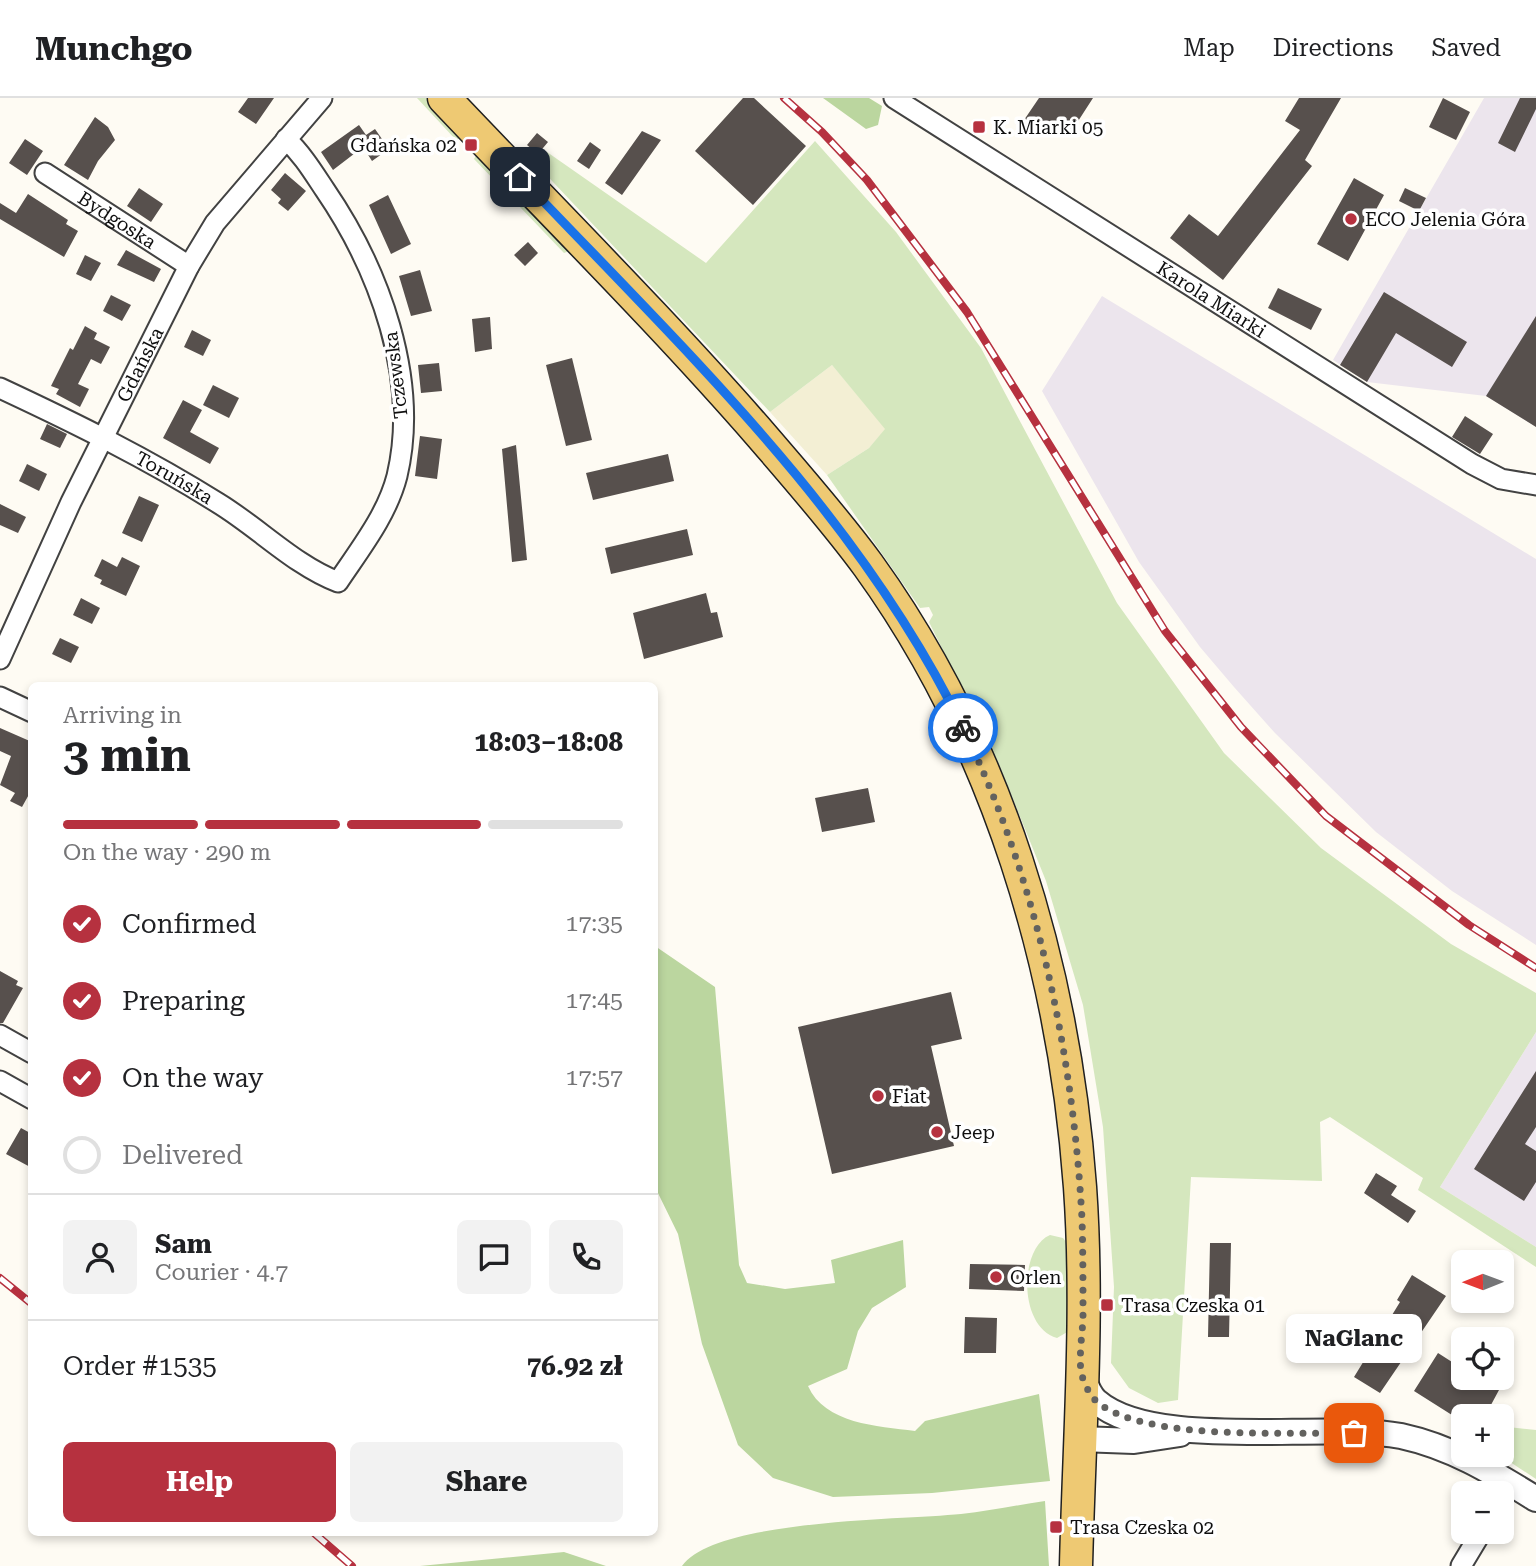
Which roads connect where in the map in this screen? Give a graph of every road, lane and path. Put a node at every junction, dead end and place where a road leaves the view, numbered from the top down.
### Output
1 (322, 98) edge
2 (444, 98) edge
3 (894, 98) edge
4 (286, 139) junction
5 (45, 173) dead end
6 (189, 266) junction
7 (0, 388) edge
8 (103, 437) junction
9 (1536, 485) edge
10 (338, 582) joint
11 (0, 659) edge
12 (0, 697) edge
13 (28, 710) edge
14 (0, 1035) edge
15 (28, 1051) edge
16 (0, 1081) edge
17 (28, 1097) edge
18 (1081, 1373) junction
19 (1139, 1421) junction
20 (1195, 1431) junction
21 (1080, 1439) junction
22 (1493, 1481) edge
23 (1514, 1493) edge
24 (1536, 1499) edge
25 (1474, 1544) edge
26 (1076, 1566) edge
27 (1461, 1566) edge

1 - 4 street, Gdańska
2 - 18 main road
3 - 9 street, Karola Miarki
4 - 6 street, Gdańska
4 - 10 street, Tczewska
5 - 6 street, Bydgoska
6 - 8 street, Gdańska
7 - 8 street, Toruńska
8 - 10 street, Toruńska
8 - 11 street, Gdańska
12 - 13 street
14 - 15 street
16 - 17 street
18 - 19 street
18 - 21 main road
19 - 20 street
19 - 21 street
20 - 21 street
20 - 22 street
21 - 26 main road
23 - 24 street
25 - 27 street

